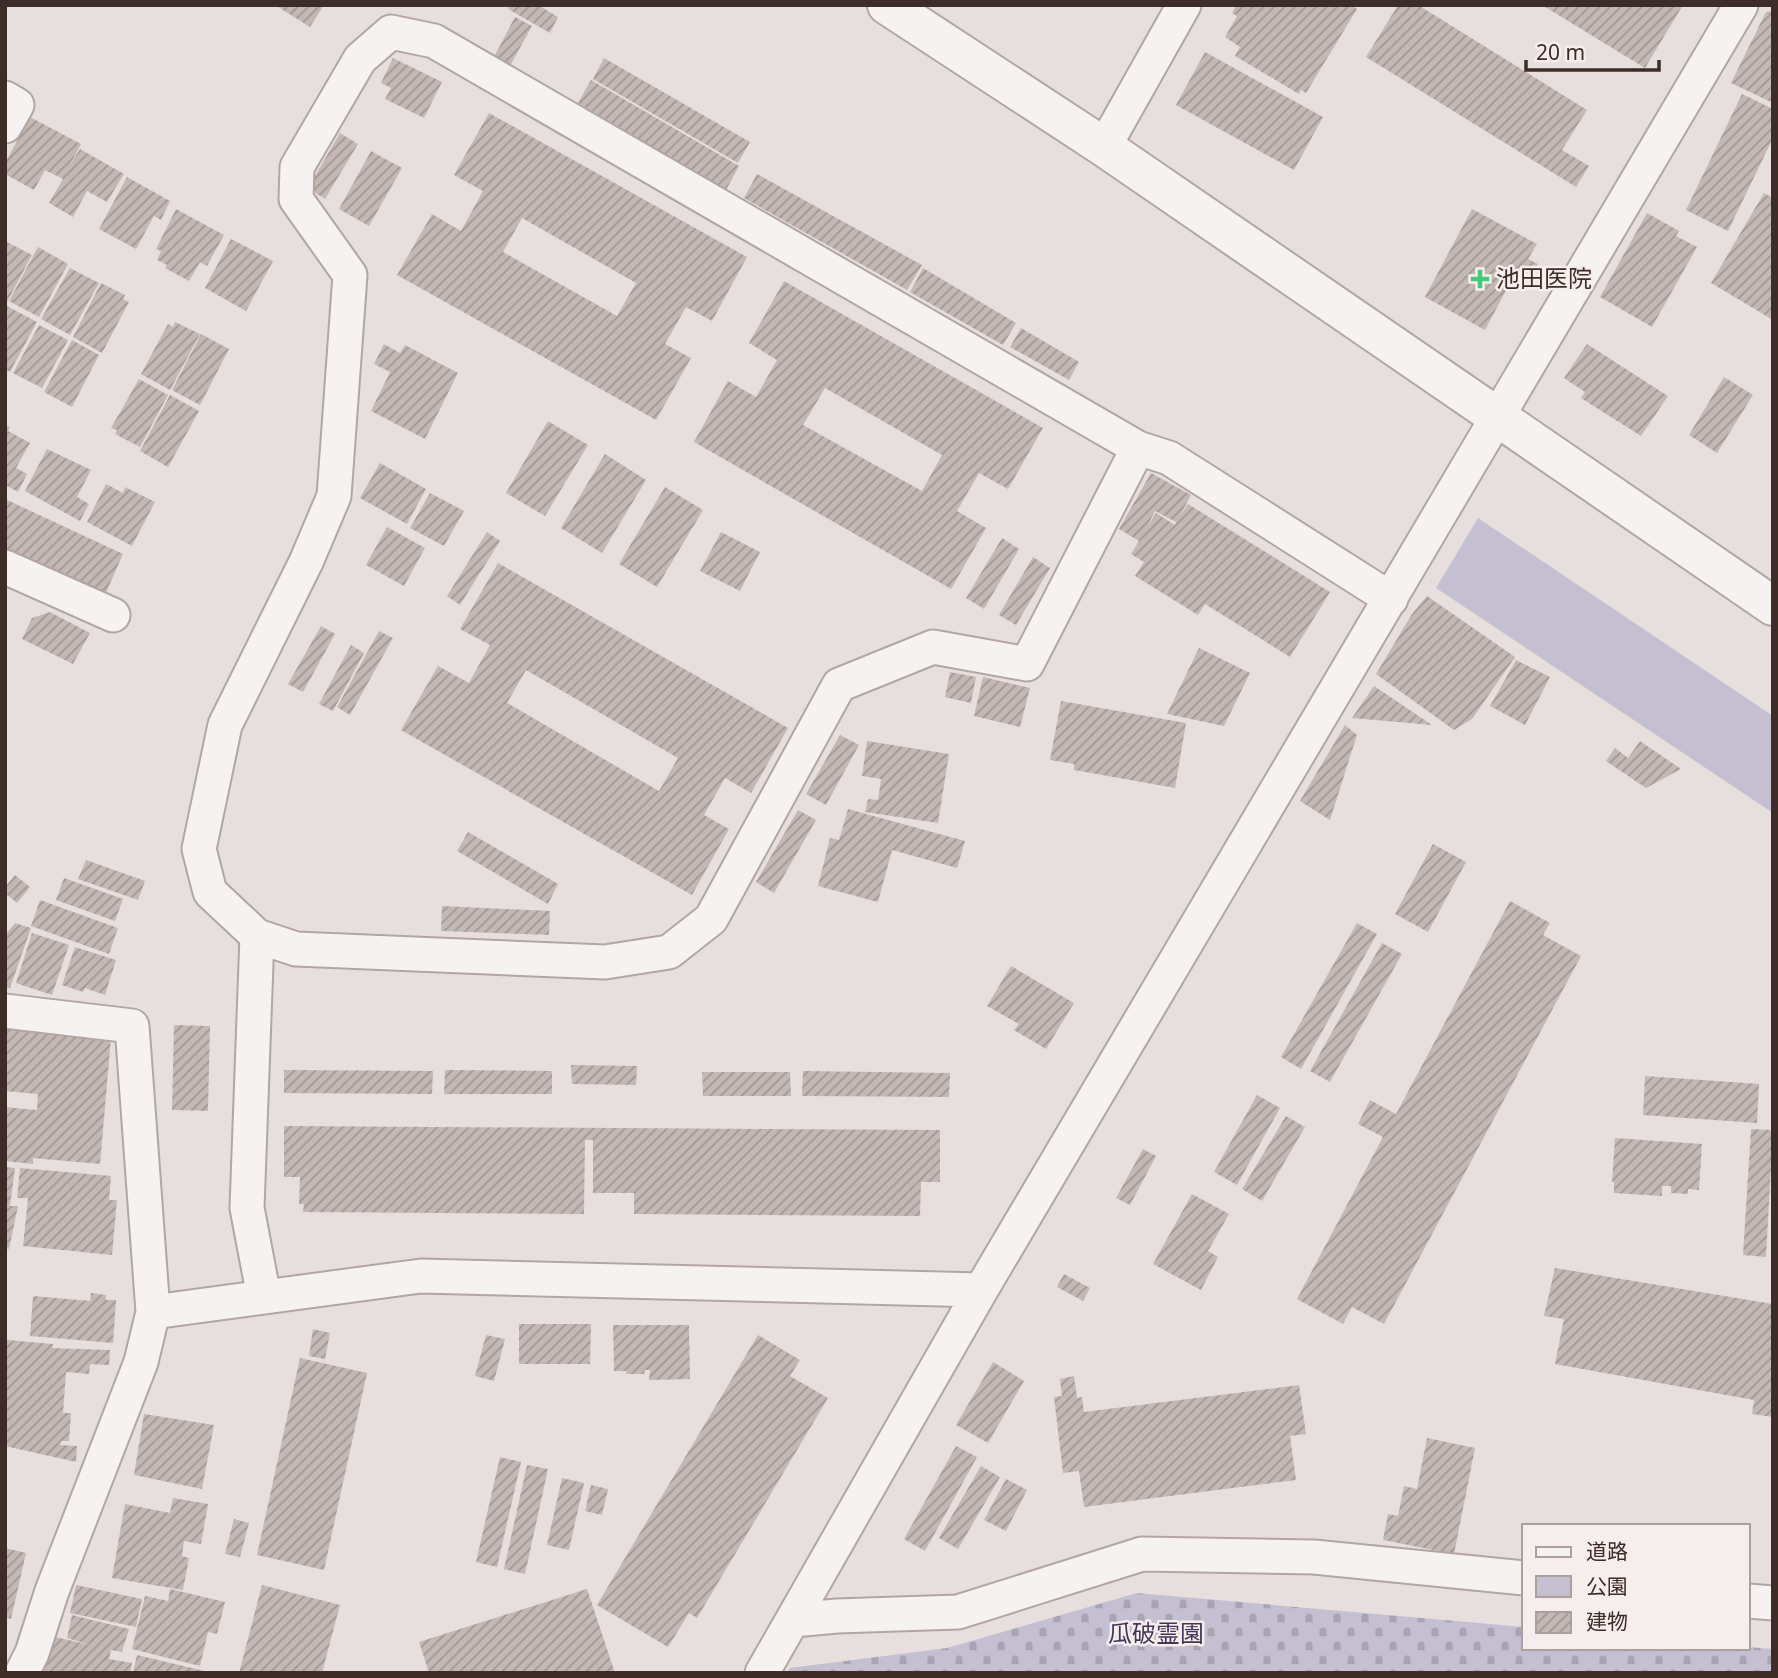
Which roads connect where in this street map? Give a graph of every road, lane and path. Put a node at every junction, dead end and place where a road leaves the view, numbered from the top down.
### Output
1 (887, 5) edge
2 (1184, 5) edge
3 (1741, 5) edge
4 (5, 97) edge
5 (5, 126) edge
6 (1104, 148) junction
7 (1497, 417) junction
8 (1138, 448) junction
9 (5, 567) edge
10 (1391, 599) junction
11 (1773, 606) edge
12 (113, 615) dead end
13 (257, 936) junction
14 (5, 1011) edge
15 (981, 1290) junction
16 (264, 1297) junction
17 (153, 1312) junction
18 (1522, 1578) edge
19 (1750, 1601) edge
20 (1773, 1603) edge
21 (793, 1620) junction
22 (22, 1673) edge
23 (762, 1673) edge

1 - 6 street
2 - 6 street
3 - 7 street
4 - 5 street
6 - 7 street
7 - 10 street
7 - 11 street
8 - 10 street
8 - 13 street
8 - 13 street
9 - 12 street
10 - 15 street
13 - 16 street
14 - 17 street
15 - 16 street
15 - 21 street
16 - 17 street
17 - 22 street
18 - 21 street
19 - 20 street
21 - 23 street

